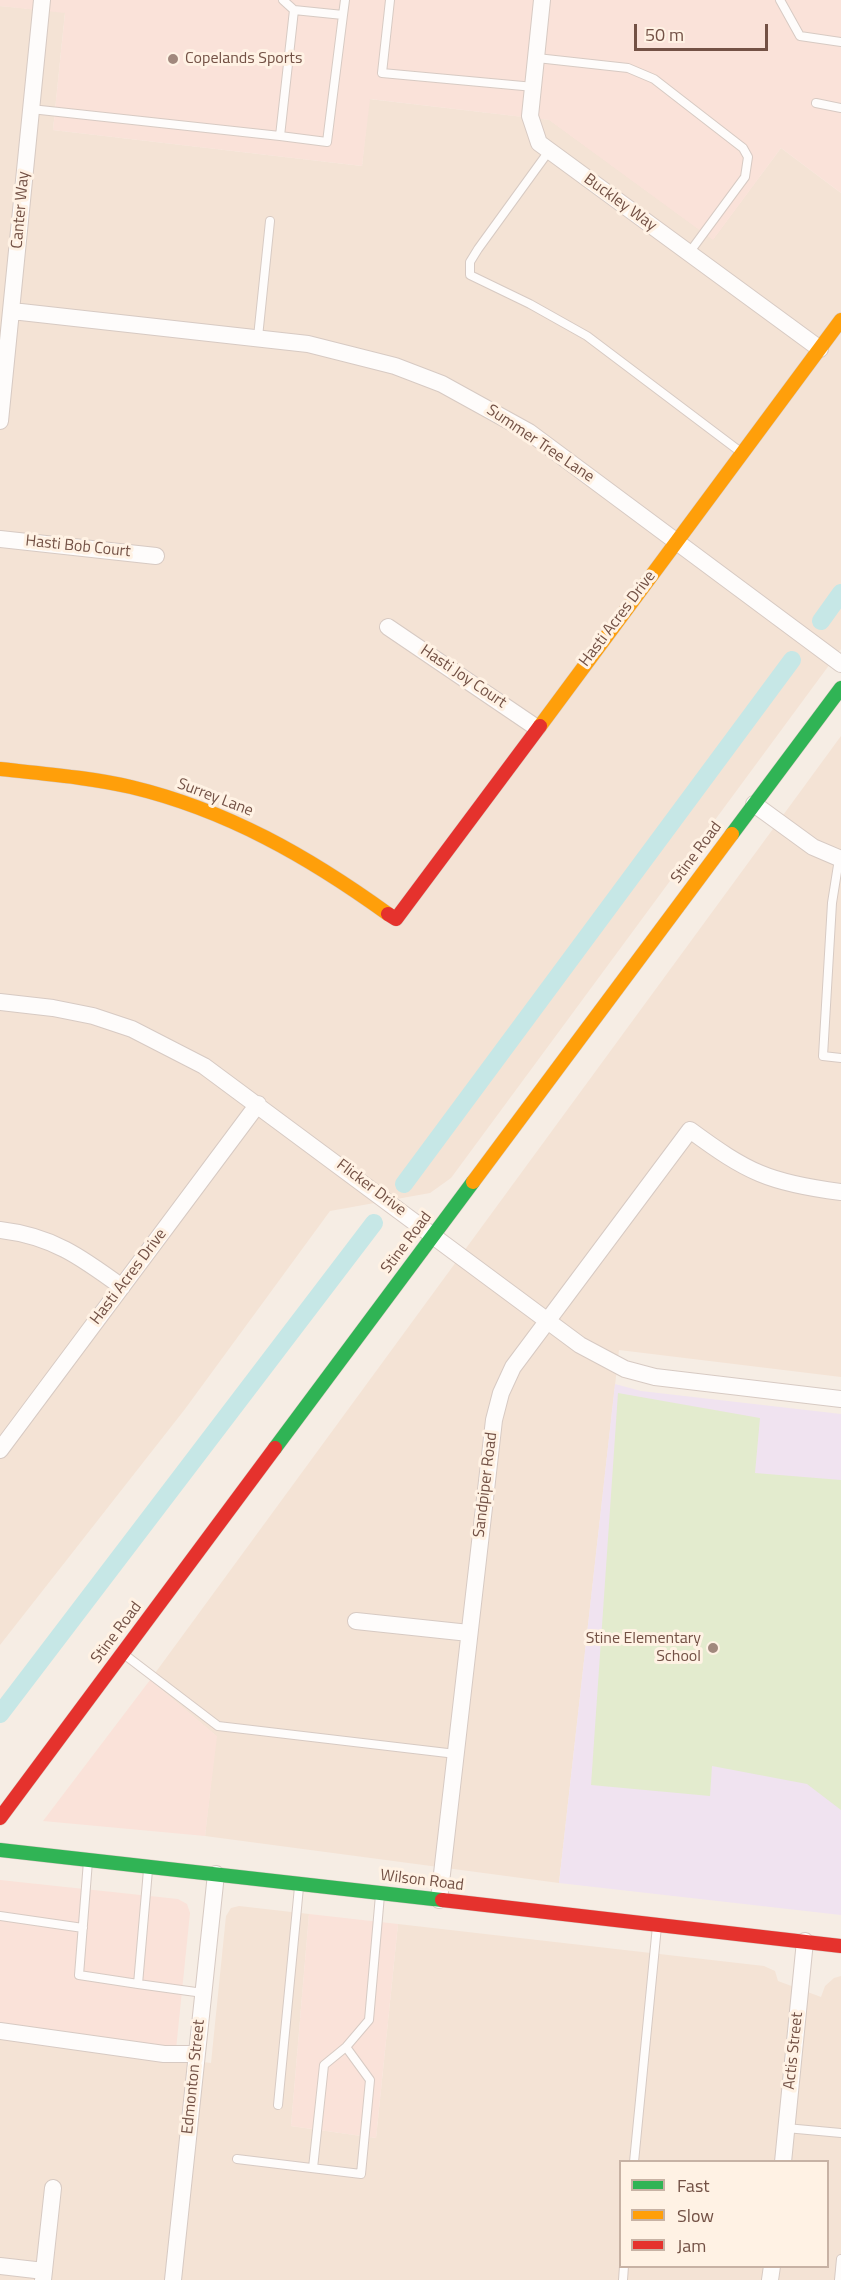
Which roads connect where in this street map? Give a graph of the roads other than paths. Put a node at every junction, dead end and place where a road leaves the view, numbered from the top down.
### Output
1 (42, 0) edge
2 (284, 0) edge
3 (345, 0) edge
4 (390, 0) edge
5 (543, 0) edge
6 (780, 0) edge
7 (294, 10) junction
8 (343, 15) junction
9 (841, 42) edge
10 (537, 58) junction
11 (534, 87) junction
12 (816, 103) dead end
13 (841, 108) edge
14 (31, 109) junction
15 (280, 136) junction
16 (549, 152) junction
17 (270, 221) dead end
18 (688, 253) junction
19 (12, 311) junction
20 (841, 320) edge
21 (258, 337) junction
22 (820, 349) junction
23 (0, 421) edge
24 (742, 453) junction
25 (0, 539) edge
26 (676, 541) junction
27 (156, 555) dead end
28 (388, 627) dead end
29 (841, 664) edge
30 (841, 688) edge
31 (537, 728) junction
32 (0, 769) edge
33 (754, 804) junction
34 (840, 859) edge
35 (396, 919) joint
36 (0, 1002) edge
37 (841, 1058) edge
38 (258, 1104) junction
39 (841, 1192) edge
40 (0, 1230) edge
41 (434, 1235) junction
42 (122, 1287) junction
43 (548, 1320) junction
44 (841, 1399) edge
45 (0, 1450) edge
46 (356, 1621) dead end
47 (469, 1634) junction
48 (122, 1653) junction
49 (456, 1754) junction
50 (0, 1818) edge
51 (0, 1850) edge
52 (88, 1860) junction
53 (148, 1867) junction
54 (216, 1874) junction
55 (299, 1884) junction
56 (380, 1893) junction
57 (439, 1900) junction
58 (0, 1916) edge
59 (658, 1925) junction
60 (83, 1928) junction
61 (805, 1941) junction
62 (841, 1946) edge
63 (138, 1984) junction
64 (203, 1994) junction
65 (0, 2031) edge
66 (346, 2047) junction
67 (196, 2054) junction
68 (278, 2105) dead end
69 (786, 2128) junction
70 (841, 2133) edge
71 (237, 2159) dead end
72 (634, 2160) edge
73 (783, 2160) edge
74 (313, 2168) junction
75 (53, 2188) dead end
76 (841, 2259) edge
77 (0, 2266) edge
78 (44, 2275) edge
79 (173, 2280) edge
80 (839, 2280) edge

1 - 14 street, Canter Way
2 - 7 lane
3 - 8 lane
4 - 11 lane
5 - 10 street, Buckley Way
6 - 9 lane
7 - 8 lane
7 - 15 lane
8 - 15 lane
10 - 11 street, Buckley Way
10 - 18 lane
11 - 16 street, Buckley Way
12 - 13 lane
14 - 15 lane
14 - 19 street, Canter Way
16 - 18 street, Buckley Way
16 - 24 lane
17 - 21 lane
18 - 22 street, Buckley Way
19 - 21 street, Summer Tree Lane
19 - 23 street, Canter Way
20 - 22 street, Hasti Acres Drive
21 - 26 street, Summer Tree Lane
22 - 24 street, Hasti Acres Drive
24 - 26 street, Hasti Acres Drive
25 - 27 street, Hasti Bob Court
26 - 29 street, Summer Tree Lane
26 - 31 street, Hasti Acres Drive
28 - 31 street, Hasti Joy Court
30 - 33 street, Stine Road
31 - 35 street, Hasti Acres Drive
32 - 35 street, Surrey Lane
33 - 34 street
33 - 41 street, Stine Road
34 - 37 lane
36 - 38 street, Flicker Drive
38 - 41 street, Flicker Drive
38 - 42 street, Hasti Acres Drive
39 - 43 street, Sandpiper Road
40 - 42 street
41 - 43 street, Flicker Drive
41 - 48 street, Stine Road
42 - 45 street, Hasti Acres Drive
43 - 44 street, Flicker Drive
43 - 47 street, Sandpiper Road
46 - 47 street
47 - 49 street, Sandpiper Road
48 - 49 lane
48 - 50 street, Stine Road
49 - 57 street, Sandpiper Road
51 - 52 street, Wilson Road
52 - 53 street, Wilson Road
52 - 60 lane
53 - 54 street, Wilson Road
53 - 63 lane
54 - 55 street, Wilson Road
54 - 64 street, Edmonton Street
55 - 56 street, Wilson Road
55 - 68 lane
56 - 57 street, Wilson Road
56 - 66 lane
57 - 59 street, Wilson Road
58 - 60 lane
59 - 61 street, Wilson Road
59 - 72 lane
60 - 63 lane
61 - 62 street, Wilson Road
61 - 69 street, Actis Street
63 - 64 lane
64 - 67 street, Edmonton Street
65 - 67 street
66 - 74 lane
66 - 74 lane
67 - 79 street, Edmonton Street
69 - 70 lane
69 - 73 street, Actis Street
71 - 74 lane
75 - 78 street
76 - 80 lane
77 - 78 street

